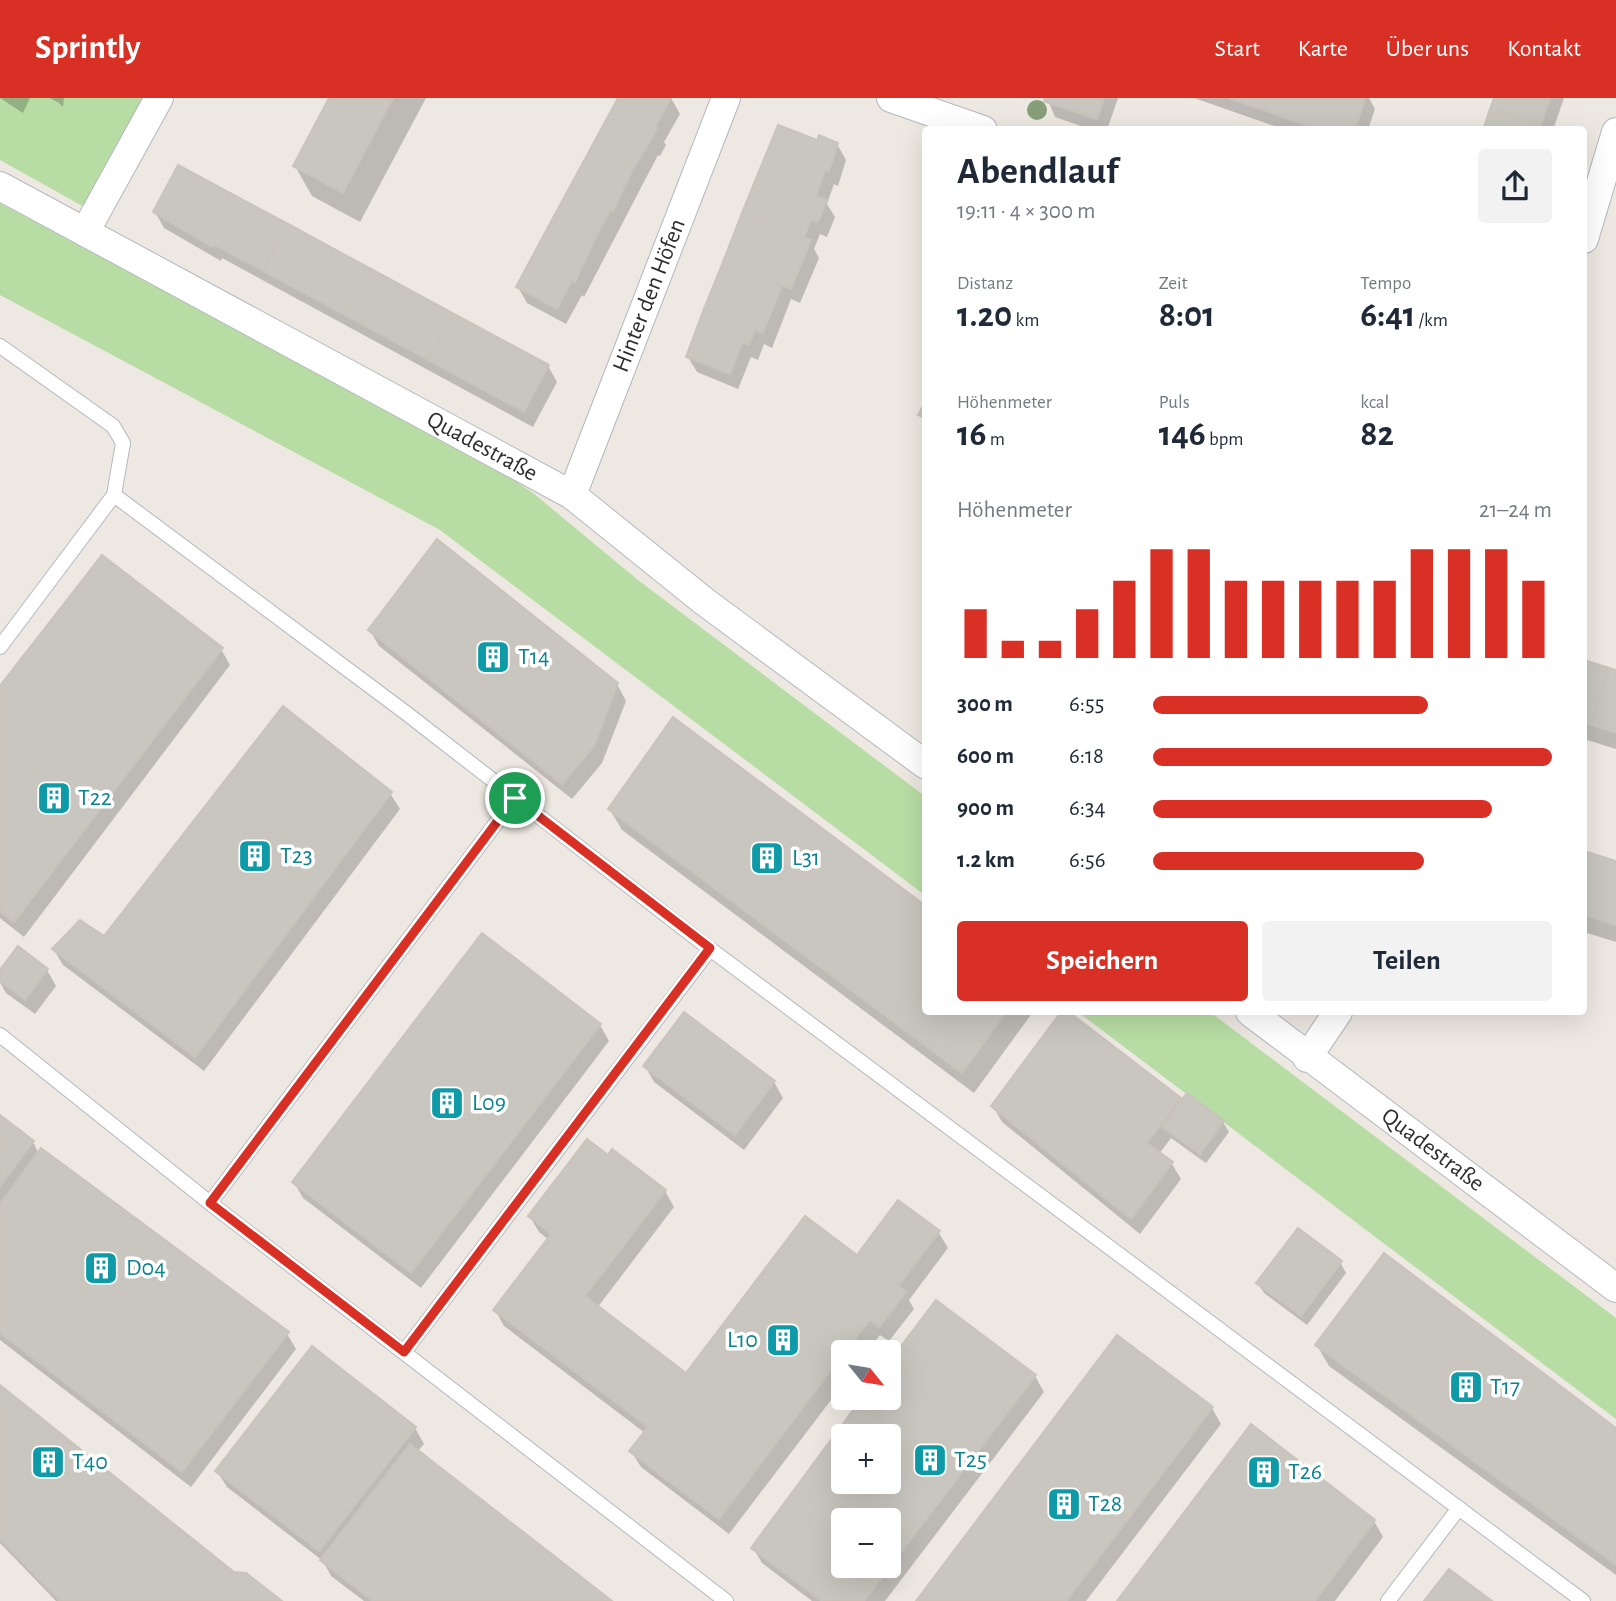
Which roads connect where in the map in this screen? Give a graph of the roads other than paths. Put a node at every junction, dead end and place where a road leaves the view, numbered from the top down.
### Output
1 (159, 98) edge
2 (726, 98) edge
3 (891, 98) edge
4 (972, 126) edge
5 (1616, 132) edge
6 (0, 186) edge
7 (1587, 229) edge
8 (85, 232) junction
9 (0, 346) edge
10 (114, 495) junction
11 (572, 495) junction
12 (0, 648) edge
13 (922, 762) edge
14 (515, 798) junction
15 (710, 948) junction
16 (1254, 1015) edge
17 (1336, 1015) edge
18 (0, 1035) edge
19 (1307, 1058) junction
20 (210, 1203) junction
21 (1616, 1288) edge
22 (404, 1352) junction
23 (1459, 1508) junction
24 (726, 1601) edge
25 (1388, 1601) edge
26 (1583, 1601) edge

1 - 8 street
2 - 11 street, Hinter den Höfen
3 - 4 street
5 - 7 street
6 - 8 street, Quadestraße
8 - 11 street, Quadestraße
9 - 10 lane
10 - 12 lane
10 - 14 lane
11 - 13 street, Quadestraße
14 - 15 lane
14 - 20 lane
15 - 22 lane
15 - 23 lane
16 - 19 street, Quadestraße
17 - 19 street
18 - 20 lane
19 - 21 street, Quadestraße
20 - 22 lane
22 - 24 lane
23 - 25 lane
23 - 26 lane

